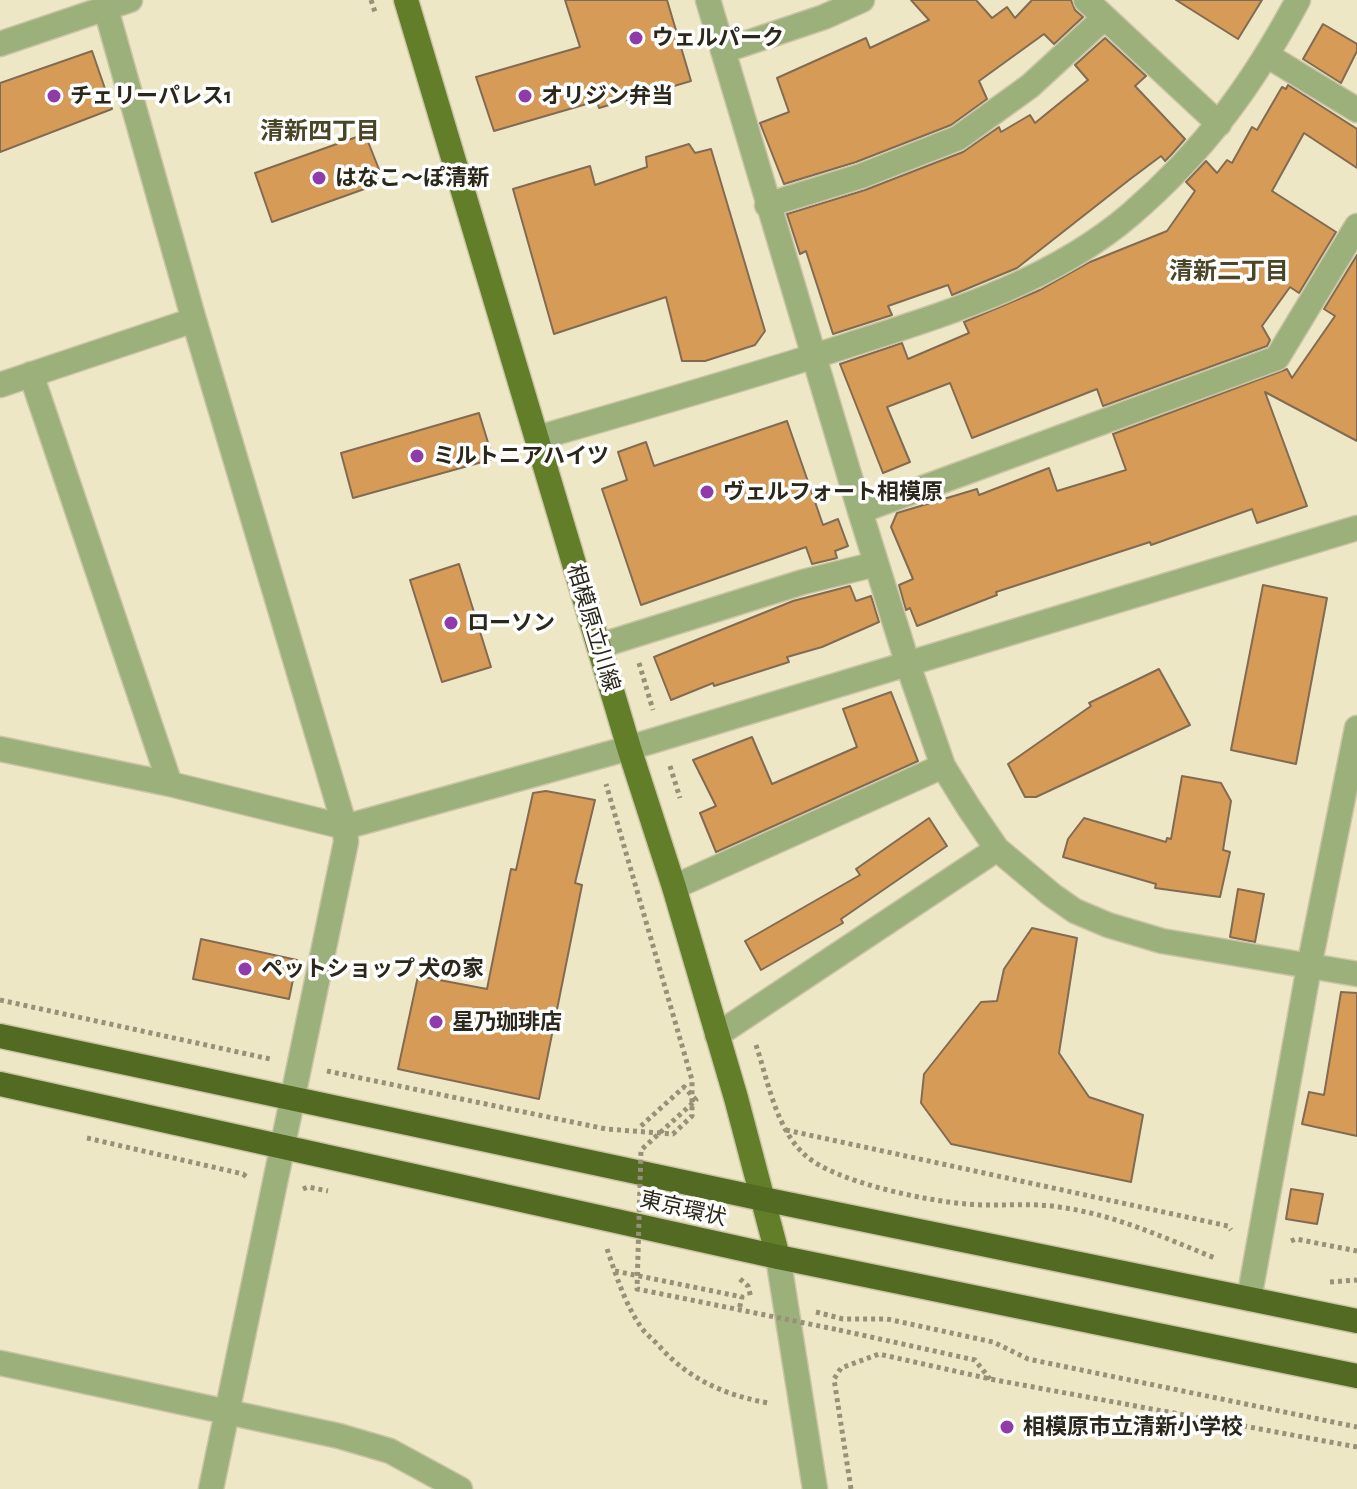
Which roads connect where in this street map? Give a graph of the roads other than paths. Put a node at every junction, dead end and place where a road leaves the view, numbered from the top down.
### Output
1 (130, 0) edge
2 (406, 0) edge
3 (708, 0) edge
4 (862, 0) edge
5 (1086, 0) edge
6 (1298, 0) edge
7 (106, 9) junction
8 (1104, 18) junction
9 (0, 44) edge
10 (723, 51) junction
11 (1268, 56) junction
12 (1357, 110) edge
13 (1219, 124) junction
14 (767, 205) junction
15 (1357, 226) edge
16 (194, 320) junction
17 (815, 356) junction
18 (31, 374) junction
19 (0, 385) edge
20 (537, 438) junction
21 (860, 511) junction
22 (1357, 528) edge
23 (876, 564) junction
24 (599, 646) junction
25 (908, 665) junction
26 (1357, 728) edge
27 (629, 748) junction
28 (0, 749) edge
29 (943, 766) junction
30 (170, 784) junction
31 (345, 827) junction
32 (997, 849) junction
33 (674, 887) junction
34 (1309, 967) junction
35 (1357, 974) edge
36 (717, 1035) junction
37 (0, 1036) edge
38 (0, 1084) edge
39 (291, 1099) junction
40 (281, 1147) junction
41 (763, 1199) junction
42 (778, 1257) junction
43 (1249, 1299) junction
44 (1357, 1321) edge
45 (0, 1363) edge
46 (1357, 1376) edge
47 (228, 1413) junction
48 (211, 1489) edge
49 (460, 1489) edge
50 (815, 1489) edge

1 - 7 street
2 - 20 main road, 相模原立川線
3 - 10 street
4 - 10 street
5 - 8 street
6 - 11 street
7 - 9 street
7 - 16 street
8 - 13 street
8 - 14 street
10 - 14 street
11 - 12 street
11 - 13 street
13 - 17 street
14 - 17 street
15 - 21 street
16 - 18 street
16 - 31 street
17 - 20 street
17 - 21 street
18 - 19 street
18 - 30 street
20 - 24 main road, 相模原立川線
21 - 23 street
22 - 25 street
23 - 24 street
23 - 25 street
24 - 27 main road, 相模原立川線
25 - 27 street
25 - 29 street
26 - 34 street
27 - 31 street
27 - 33 main road, 相模原立川線
28 - 30 street
29 - 32 street
29 - 33 street
30 - 31 street
31 - 39 street
32 - 34 street
32 - 36 street
33 - 36 main road, 相模原立川線
34 - 35 street
34 - 43 street
36 - 41 main road, 相模原立川線
37 - 39 highway, 東京環状
38 - 40 highway, 東京環状
39 - 40 street
39 - 41 highway, 東京環状
40 - 42 highway, 東京環状
40 - 47 street
41 - 42 main road, 相模原立川線
41 - 43 highway, 東京環状
42 - 46 highway, 東京環状
42 - 50 street
43 - 44 highway, 東京環状
45 - 47 street
47 - 48 street
47 - 49 street

